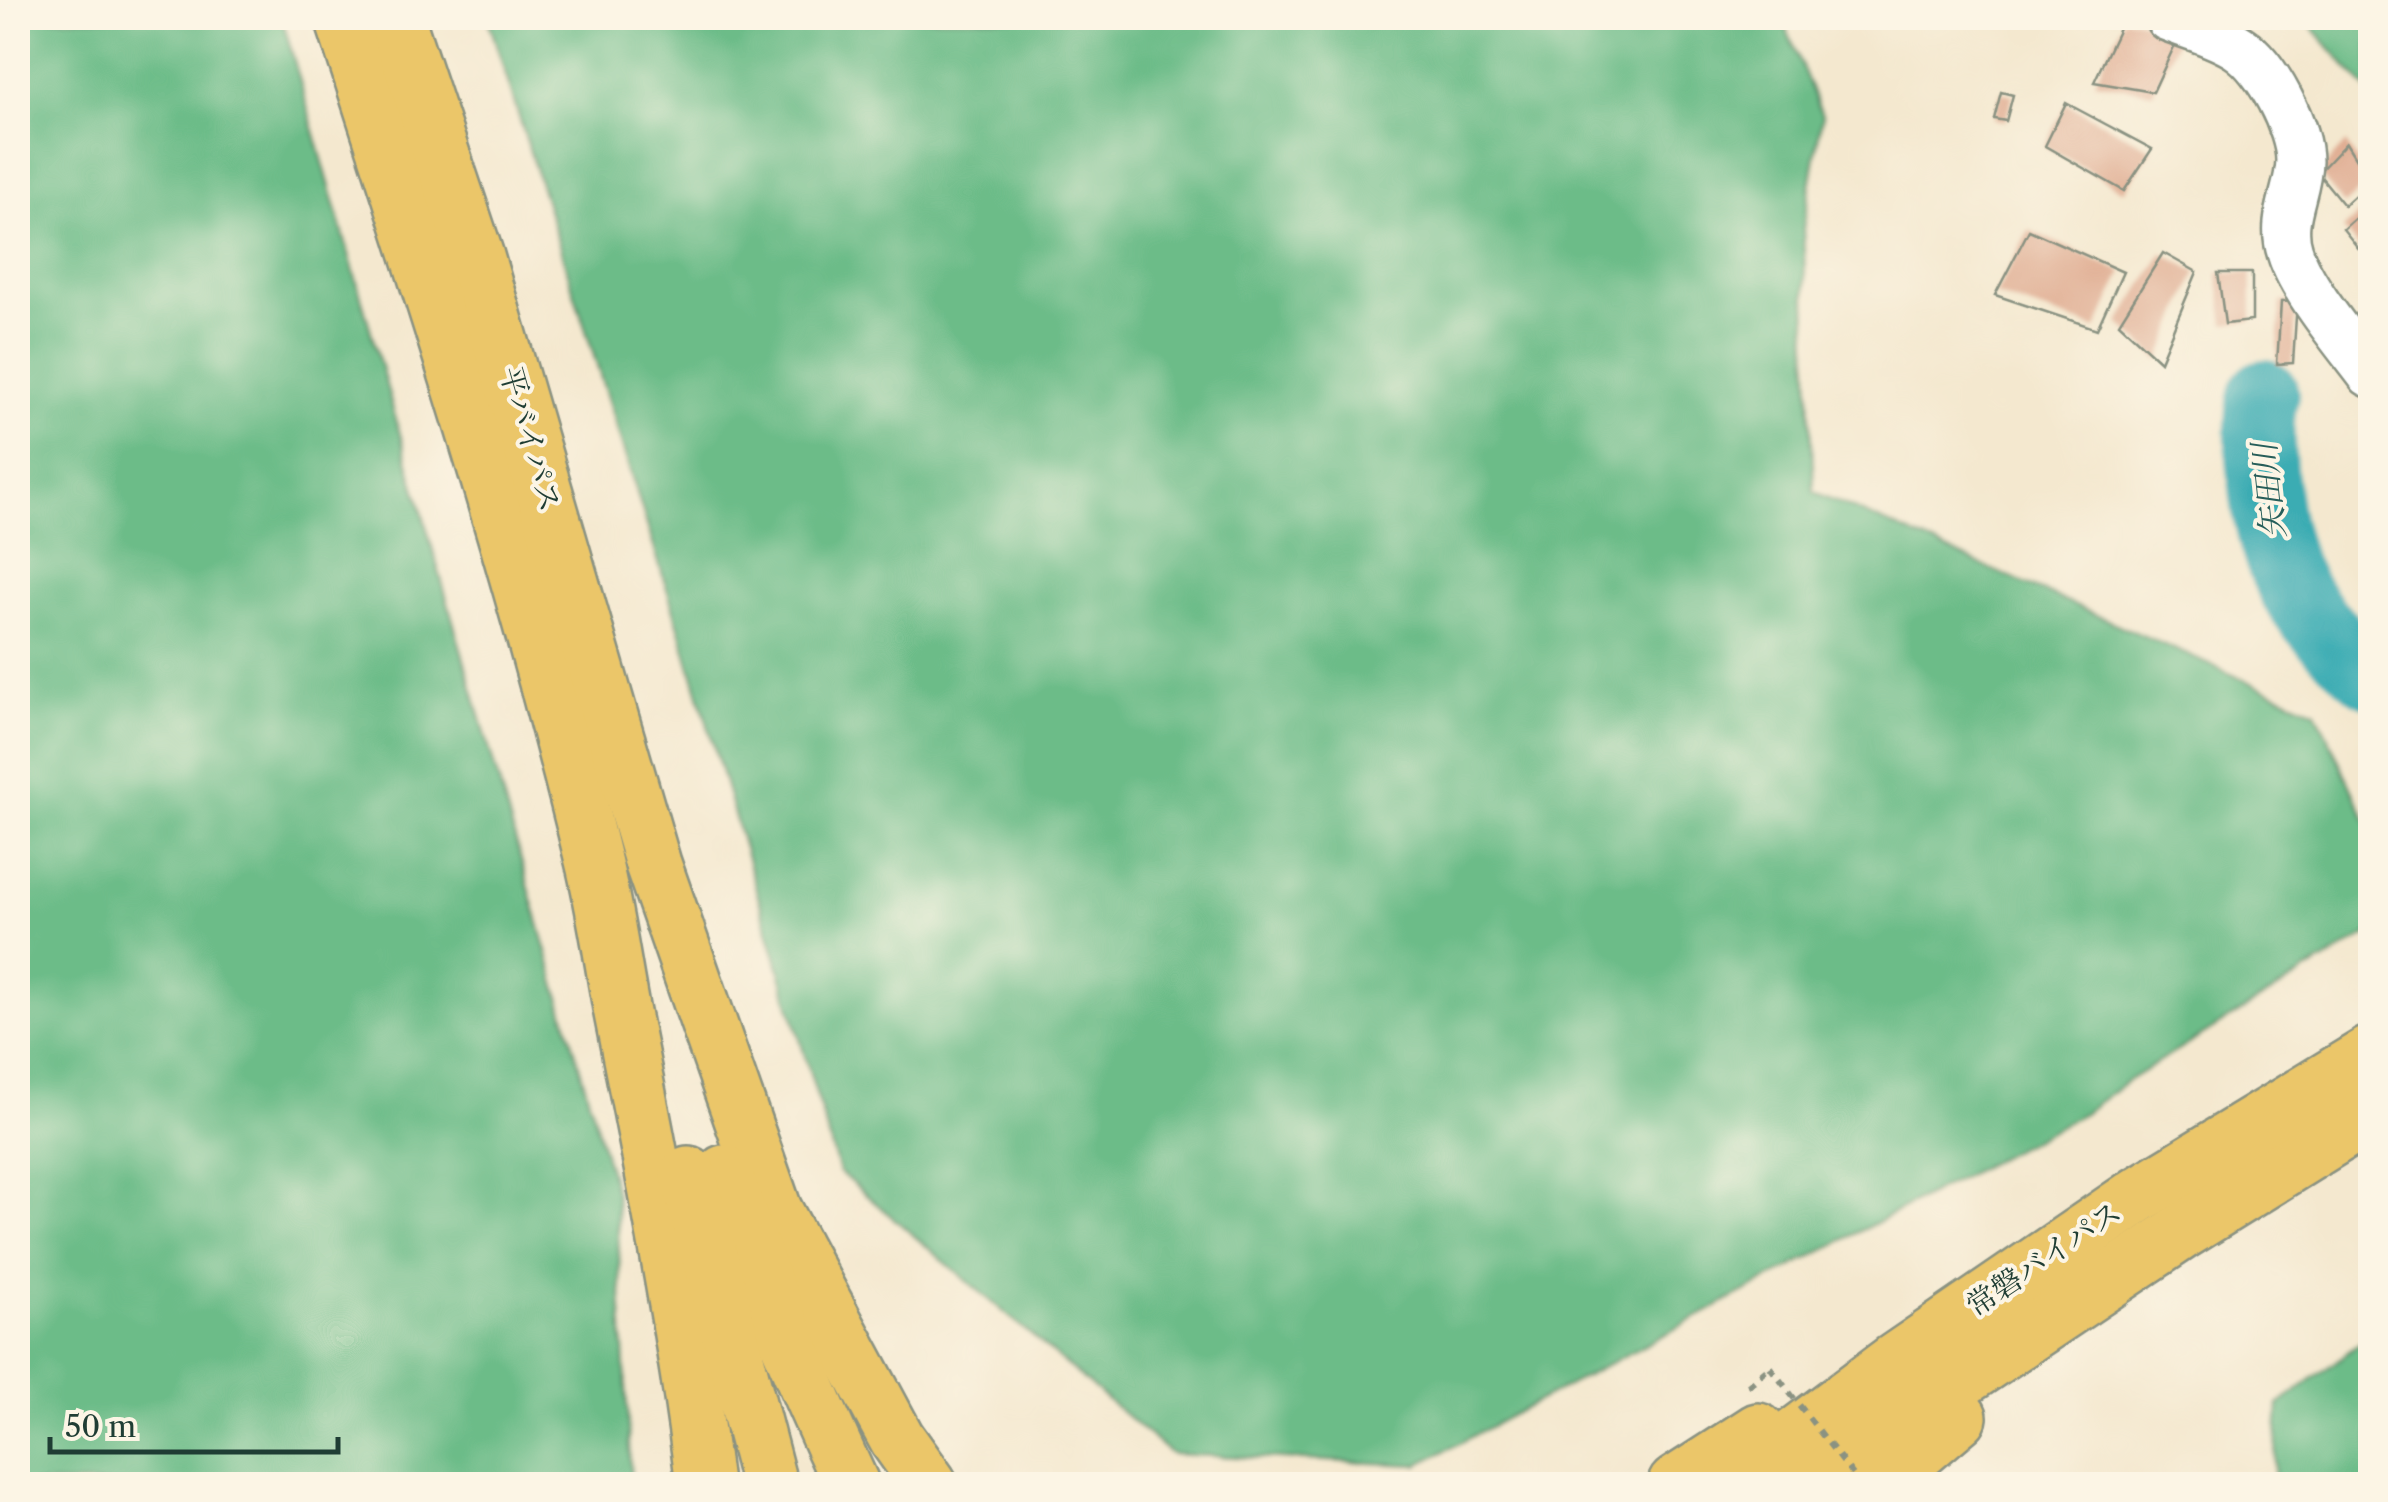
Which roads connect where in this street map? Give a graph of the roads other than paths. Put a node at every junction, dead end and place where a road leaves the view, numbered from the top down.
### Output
1 (343, 18) edge
2 (396, 18) edge
3 (2168, 18) edge
4 (2370, 374) edge
5 (594, 860) junction
6 (653, 864) junction
7 (2370, 1054) edge
8 (2370, 1115) edge
9 (2138, 1194) junction
10 (2180, 1233) junction
11 (704, 1484) edge
12 (769, 1484) edge
13 (851, 1484) edge
14 (928, 1484) edge
15 (1676, 1484) edge
16 (1730, 1484) edge
17 (1814, 1484) edge
18 (1880, 1484) edge

1 - 5 highway, 平バイパス
2 - 6 highway, 平バイパス
3 - 4 street
5 - 11 highway
5 - 12 highway
6 - 13 highway
6 - 14 highway
7 - 9 highway, 常磐バイパス
8 - 10 highway, 常磐バイパス
9 - 15 highway
9 - 16 highway, 常磐バイパス
10 - 17 highway, 常磐バイパス
10 - 18 highway

